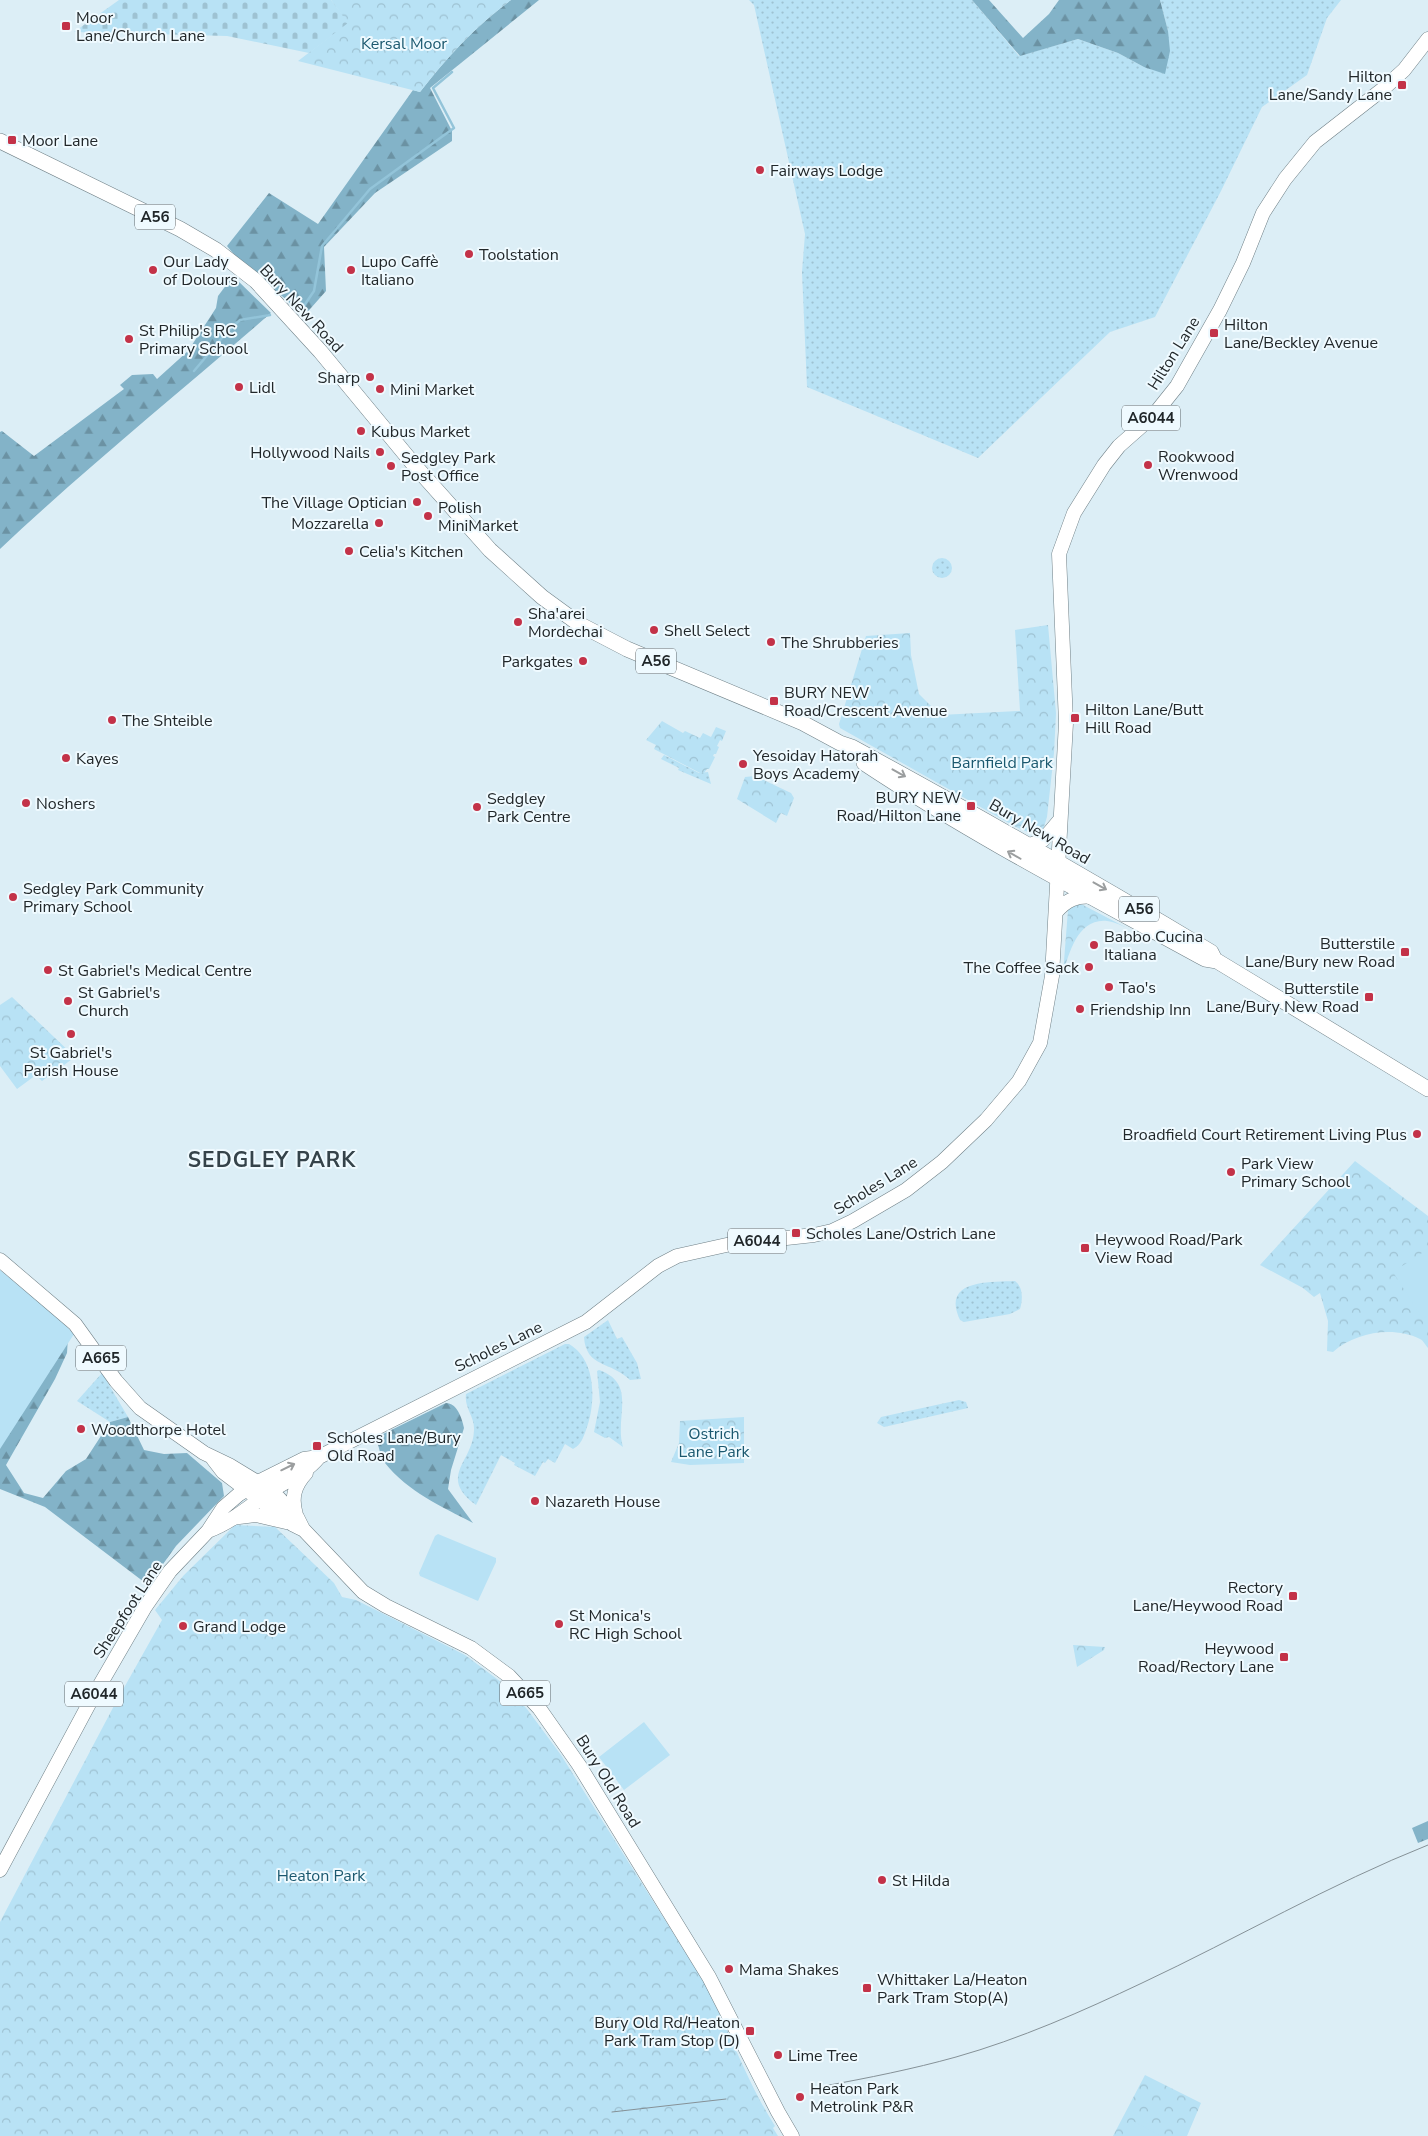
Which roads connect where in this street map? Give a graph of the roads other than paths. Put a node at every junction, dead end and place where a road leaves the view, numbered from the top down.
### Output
1 (1428, 40) edge
2 (0, 141) edge
3 (840, 743) junction
4 (1059, 821) junction
5 (1027, 846) junction
6 (1057, 863) junction
7 (1056, 879) junction
8 (1093, 897) junction
9 (1056, 912) junction
10 (1214, 960) junction
11 (1428, 1089) edge
12 (0, 1260) edge
13 (319, 1457) junction
14 (309, 1468) junction
15 (258, 1491) junction
16 (237, 1517) junction
17 (297, 1523) junction
18 (212, 1526) junction
19 (0, 1870) edge
20 (792, 2136) edge

1 - 4 main road, Hilton Lane / A6044
2 - 3 highway, Bury New Road / A56
3 -> 5 highway, Bury New Road / A56
7 -> 3 highway, Bury New Road / A56
4 - 5 main road
4 - 6 main road, Hilton Lane / A6044
5 - 6 highway, Bury New Road / A56
6 - 7 main road, Hilton Lane / A6044
6 -> 10 highway, Bury New Road / A56
7 - 8 highway, Bury New Road / A56
7 - 9 main road, Scholes Lane / A6044
8 - 9 main road
8 - 10 highway, Bury New Road / A56
9 - 13 main road, Scholes Lane / A6044
10 - 11 highway, Bury New Road / A56
12 - 15 main road, Bury Old Road / A665
13 - 14 main road, Scholes Lane / A6044
15 -> 13 main road, Scholes Lane / A6044
14 - 15 main road, Scholes Lane / A6044
14 - 17 main road
15 - 16 main road, Sheepfoot Lane / A6044
15 - 17 main road, Bury Old Road / A665
15 - 18 main road
16 - 17 main road
16 - 18 main road, Sheepfoot Lane / A6044
17 - 20 main road, Bury Old Road / A665
18 - 19 main road, Sheepfoot Lane / A6044

